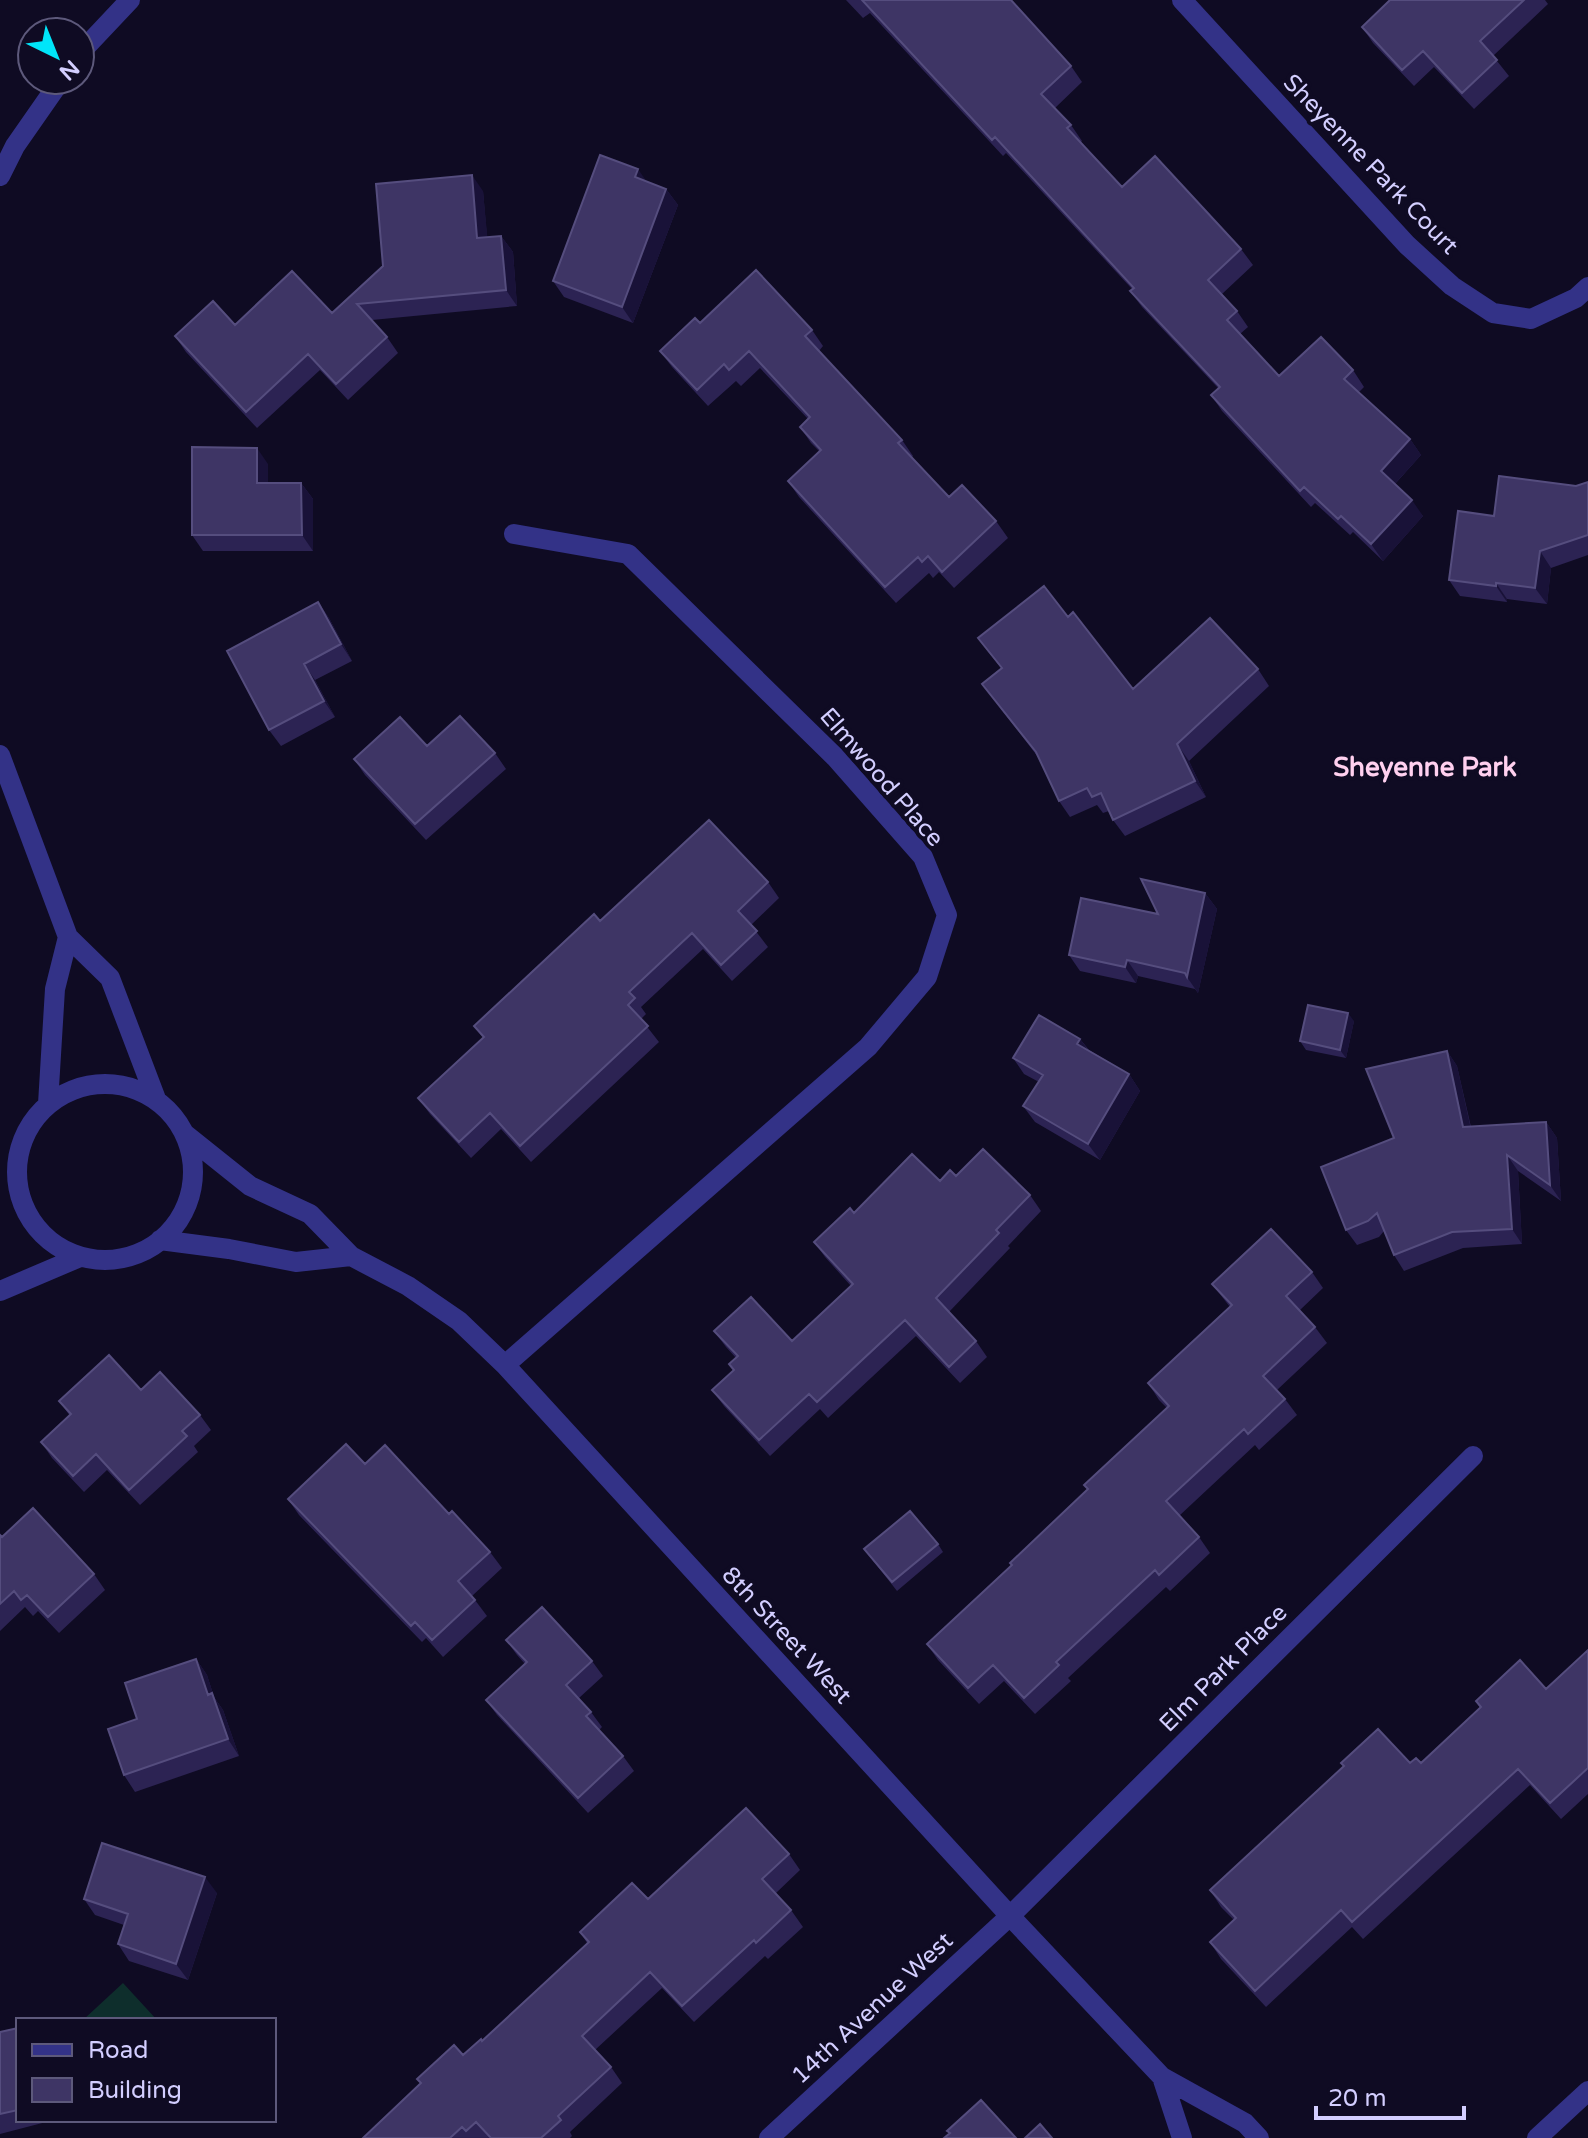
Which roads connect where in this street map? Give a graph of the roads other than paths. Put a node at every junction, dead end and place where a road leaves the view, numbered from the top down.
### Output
1 (130, 0) edge
2 (1182, 0) edge
3 (96, 36) edge
4 (50, 96) edge
5 (0, 176) edge
6 (1588, 287) edge
7 (514, 534) dead end
8 (0, 755) edge
9 (68, 937) junction
10 (156, 1099) junction
11 (48, 1104) junction
12 (185, 1134) junction
13 (18, 1152) junction
14 (0, 1182) edge
15 (160, 1240) junction
16 (351, 1256) junction
17 (80, 1257) junction
18 (0, 1291) edge
19 (505, 1365) junction
20 (1473, 1456) dead end
21 (1010, 1916) junction
22 (1162, 2077) junction
23 (1588, 2091) edge
24 (769, 2138) edge
25 (1182, 2138) edge
26 (1259, 2138) edge
27 (1537, 2138) edge

1 - 3 street
2 - 6 street, Sheyenne Park Court
4 - 5 street
7 - 19 street, Elmwood Place
8 - 9 street
9 - 10 street
9 - 11 street
10 - 11 street
10 - 12 street
11 - 13 street
12 - 15 street
12 - 16 street, 8th Street West
13 - 14 street
13 - 17 street
15 - 16 street
15 - 17 street
16 - 19 street, 8th Street West
17 - 18 street
19 - 21 street, 8th Street West
20 - 21 street, Elm Park Place
21 - 22 street, 8th Street West
21 - 24 street, 14th Avenue West
22 - 25 street, 8th Street West
22 - 26 street, 8th Street West
23 - 27 street

